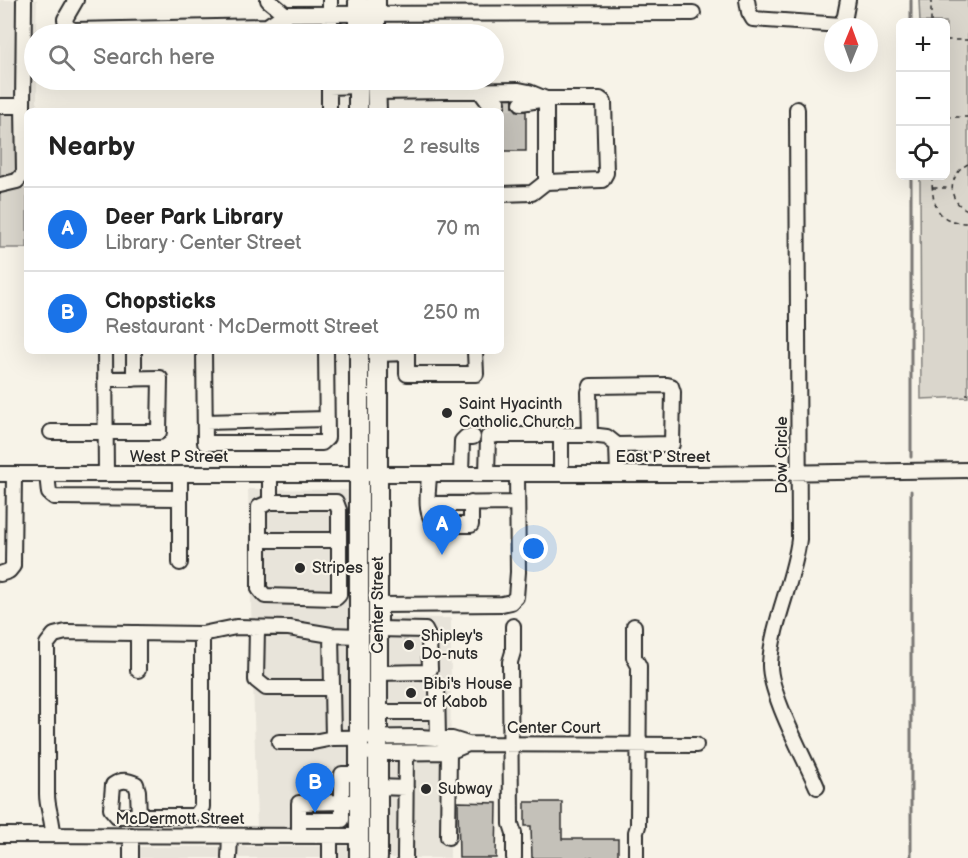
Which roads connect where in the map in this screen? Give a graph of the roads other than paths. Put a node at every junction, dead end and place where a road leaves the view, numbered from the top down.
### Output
1 (24, 0) edge
2 (76, 0) edge
3 (268, 0) edge
4 (330, 0) edge
5 (747, 0) edge
6 (848, 0) edge
7 (367, 7) edge
8 (285, 14) junction
9 (693, 14) dead end
10 (330, 15) junction
11 (66, 24) edge
12 (270, 24) edge
13 (330, 24) edge
14 (361, 24) edge
15 (373, 24) edge
16 (329, 90) edge
17 (365, 90) edge
18 (368, 90) edge
19 (457, 90) edge
20 (480, 91) junction
21 (546, 99) junction
22 (498, 103) tunnel mouth
23 (521, 103) tunnel mouth
24 (0, 106) edge
25 (23, 106) junction
26 (329, 108) edge
27 (359, 108) edge
28 (376, 108) edge
29 (797, 109) dead end
30 (546, 182) junction
31 (0, 185) edge
32 (504, 194) edge
33 (105, 354) edge
34 (134, 354) edge
35 (204, 354) edge
36 (326, 354) edge
37 (358, 354) edge
38 (378, 354) edge
39 (407, 354) edge
40 (475, 354) edge
41 (105, 379) junction
42 (134, 379) junction
43 (327, 419) junction
44 (205, 422) junction
45 (51, 432) dead end
46 (106, 432) junction
47 (561, 435) junction
48 (590, 435) junction
49 (481, 437) junction
50 (617, 445) junction
51 (968, 470) edge
52 (798, 472) junction
53 (7, 474) edge
54 (47, 474) junction
55 (90, 474) junction
56 (106, 474) junction
57 (136, 474) junction
58 (180, 474) junction
59 (270, 474) junction
60 (359, 474) junction
61 (378, 474) junction
62 (429, 474) junction
63 (461, 474) junction
64 (487, 474) junction
65 (517, 474) junction
66 (561, 474) junction
67 (618, 474) junction
68 (90, 497) junction
69 (137, 498) junction
70 (180, 498) junction
71 (270, 502) junction
72 (517, 503) junction
73 (429, 504) junction
74 (471, 504) junction
75 (259, 540) junction
76 (339, 540) junction
77 (339, 562) junction
78 (359, 562) junction
79 (180, 563) dead end
80 (0, 574) edge
81 (378, 605) junction
82 (513, 626) dead end
83 (634, 626) dead end
84 (257, 628) junction
85 (138, 633) junction
86 (202, 634) junction
87 (396, 634) junction
88 (332, 635) junction
89 (359, 636) junction
90 (138, 670) dead end
91 (378, 673) junction
92 (437, 687) dead end
93 (332, 688) junction
94 (378, 712) junction
95 (437, 712) junction
96 (419, 737) junction
97 (333, 738) junction
98 (438, 738) junction
99 (279, 742) dead end
100 (468, 744) junction
101 (510, 744) junction
102 (639, 744) junction
103 (378, 745) junction
104 (696, 745) dead end
105 (359, 746) junction
106 (449, 752) junction
107 (412, 753) junction
108 (378, 787) junction
109 (817, 787) dead end
110 (406, 788) junction
111 (350, 802) junction
112 (139, 816) dead end
113 (299, 820) junction
114 (342, 820) junction
115 (0, 835) edge
116 (53, 835) junction
117 (131, 835) junction
118 (230, 836) junction
119 (299, 836) junction
120 (344, 836) junction
121 (378, 837) junction
122 (448, 837) dead end
123 (131, 858) edge
124 (230, 858) edge
125 (330, 858) edge
126 (359, 858) edge
127 (378, 858) edge
128 (405, 858) edge
129 (514, 858) edge
130 (636, 858) edge

1 - 25 street
2 - 11 street
3 - 8 street
4 - 10 street
5 - 6 street
7 - 9 street
7 - 10 street
7 - 14 main road
7 - 15 main road
8 - 10 street
8 - 12 street
10 - 13 street
16 - 26 street
17 - 27 main road
18 - 28 main road
19 - 20 street
20 - 21 street
20 - 22 street
21 - 23 street
21 - 30 street
21 - 30 street
24 - 25 street
25 - 31 street
29 - 52 street, Dow Circle
30 - 32 street
33 - 41 street
34 - 42 street
35 - 44 street
36 - 43 street
37 - 60 main road, Center Street
38 - 61 main road, Center Street
39 - 40 street
41 - 42 street
41 - 46 street
42 - 46 street
43 - 44 street
43 - 44 street
45 - 46 street
46 - 56 street
47 - 48 street
47 - 49 street
47 - 66 street
48 - 50 street
48 - 50 street
49 - 63 street
49 - 64 street
50 - 67 street
51 - 52 street, East P Street
52 - 67 street, East P Street
52 - 109 street, Dow Circle
53 - 54 street, West P Street
53 - 80 street
54 - 55 street, West P Street
54 - 68 street
55 - 56 street, West P Street
55 - 68 street
56 - 57 street, West P Street
57 - 58 street, West P Street
57 - 69 street
58 - 59 street, West P Street
58 - 70 street
59 - 60 street, West P Street
59 - 71 street
60 - 61 street, East P Street
60 - 78 main road, Center Street
61 - 62 street, East P Street
61 - 81 main road, Center Street
62 - 63 street, East P Street
62 - 73 street
63 - 64 street, East P Street
64 - 65 street, East P Street
65 - 66 street, East P Street
65 - 72 street
66 - 67 street, East P Street
68 - 69 street
69 - 70 street
70 - 79 street
71 - 75 street
71 - 76 street
72 - 74 street
72 - 81 street
73 - 74 street
73 - 74 street
75 - 76 street
75 - 77 street
76 - 77 street
77 - 78 street
78 - 89 main road, Center Street
81 - 87 main road, Center Street
82 - 101 street
83 - 102 street
84 - 86 street
84 - 88 street
84 - 93 street
85 - 86 street
85 - 90 street
85 - 116 street
86 - 112 street
87 - 91 main road, Center Street
87 - 91 street
88 - 89 street
88 - 93 street
89 - 105 main road, Center Street
91 - 94 main road, Center Street
92 - 95 street
93 - 97 street
94 - 95 street
94 - 103 main road, Center Street
95 - 98 street
96 - 98 street, Center Court
96 - 103 street, Center Court
96 - 107 street
97 - 99 street, Center Court
97 - 105 street, Center Court
98 - 100 street, Center Court
100 - 101 street, Center Court
100 - 106 street, Center Court
101 - 102 street, Center Court
101 - 129 street
102 - 104 street, Center Court
102 - 130 street
103 - 105 street, Center Court
103 - 107 street, Center Court
103 - 108 main road, Center Street
105 - 111 main road, Center Street
106 - 107 street, Center Court
106 - 122 street
107 - 110 street
108 - 110 street
108 - 121 main road, Center Street
110 - 128 street
111 - 113 street
111 - 114 street
111 - 120 main road, Center Street
113 - 114 street
113 - 119 street
114 - 120 street
115 - 116 street, McDermott Street
116 - 117 street, McDermott Street
117 - 118 street, McDermott Street
117 - 123 street
118 - 119 street, McDermott Street
118 - 124 street
119 - 120 street, McDermott Street
120 - 121 main road
120 - 125 street
120 - 126 main road, Center Street
121 - 127 main road, Center Street

